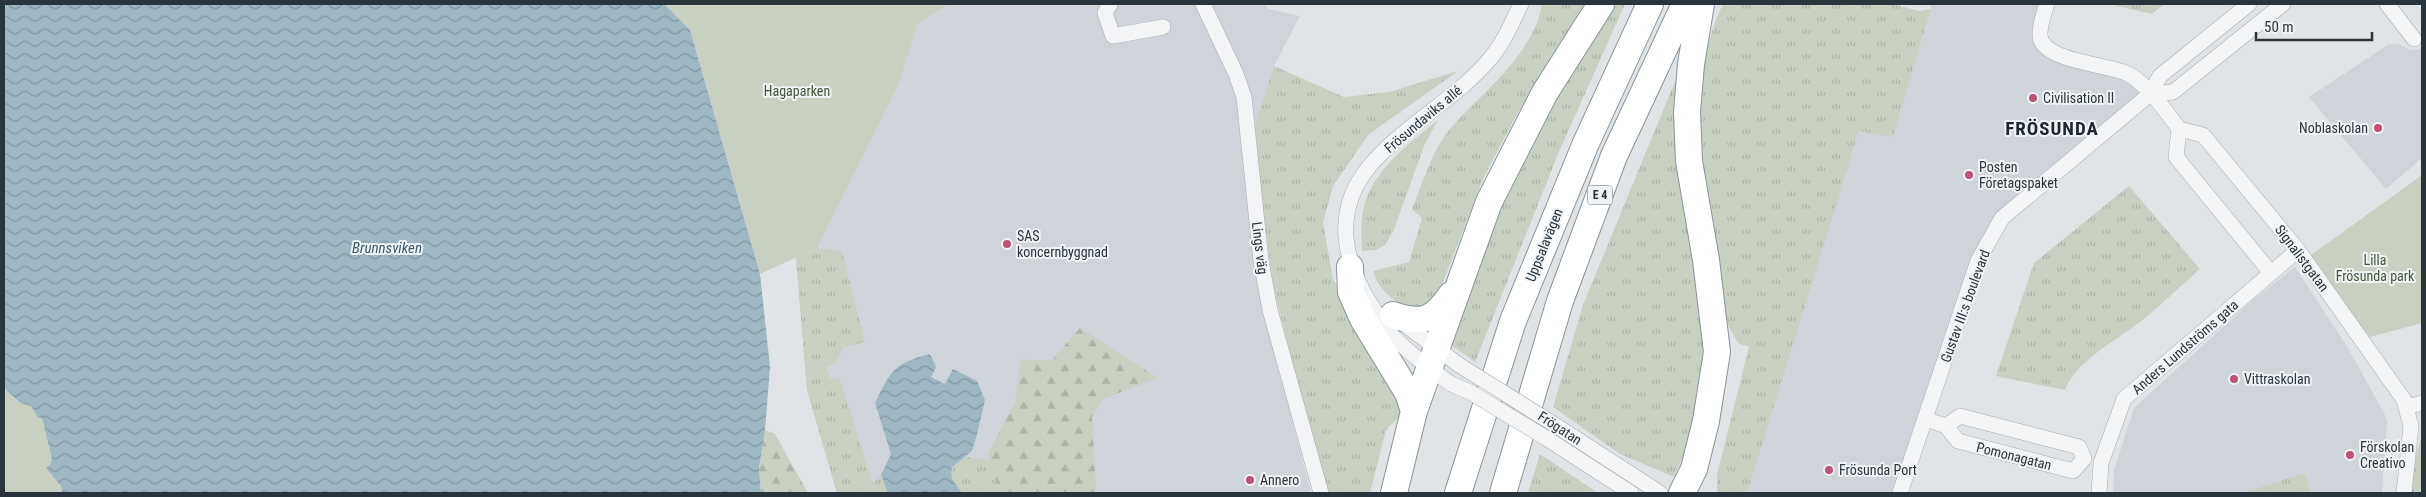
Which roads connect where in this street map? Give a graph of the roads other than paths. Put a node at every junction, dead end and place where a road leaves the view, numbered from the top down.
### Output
1 (1110, 4) edge
2 (1203, 4) edge
3 (1521, 4) edge
4 (1600, 4) edge
5 (1650, 4) edge
6 (1685, 4) edge
7 (1701, 4) edge
8 (2046, 4) edge
9 (2249, 4) edge
10 (2282, 4) edge
11 (2387, 4) edge
12 (1163, 27) dead end
13 (2414, 39) dead end
14 (2150, 94) junction
15 (2179, 128) junction
16 (1346, 242) junction
17 (2298, 250) junction
18 (1350, 267) junction
19 (2271, 272) junction
20 (1458, 284) junction
21 (1393, 315) junction
22 (1432, 358) junction
23 (1459, 365) joint
24 (1451, 384) joint
25 (2422, 403) edge
26 (2406, 408) junction
27 (1414, 411) junction
28 (1925, 419) junction
29 (1946, 426) junction
30 (2084, 459) junction
31 (2100, 463) junction
32 (1698, 481) edge
33 (1321, 493) edge
34 (1394, 493) edge
35 (1458, 493) edge
36 (1503, 493) edge
37 (1631, 493) edge
38 (1660, 493) edge
39 (1682, 493) edge
40 (1900, 493) edge
41 (2099, 493) edge
42 (2404, 493) edge

1 - 12 street
2 - 33 street, Lings väg
3 - 16 street, Frösundaviks allé
4 - 20 highway
5 - 35 highway, Uppsalavägen / E 4
6 - 36 highway, E 4
7 - 32 highway
8 - 14 street
9 - 14 street, Gustav III:s boulevard
10 - 14 street
11 - 13 street
14 - 15 street
14 - 28 street, Gustav III:s boulevard
15 - 17 street, Signalistgatan
15 - 19 street
16 - 18 street, Frösundaviks allé
16 - 21 street, Frösundaviks allé
17 - 19 street, Anders Lundströms gata
17 - 26 street, Signalistgatan
18 - 22 street, Frösundaviks allé
18 - 27 highway
19 - 31 street, Anders Lundströms gata
20 - 21 highway
20 - 22 highway
21 - 22 street, Frösundaviks allé
22 - 23 street, Frösundaviks allé
22 - 24 street, Frösundaviks allé
22 - 27 highway
23 - 38 street, Frögatan, bridge
24 - 37 street, Frögatan, bridge
25 - 26 street
26 - 42 street, Signalistgatan
27 - 34 highway
28 - 29 street, Pomonagatan
28 - 40 street, Gustav III:s boulevard
29 - 30 street, Pomonagatan
29 - 30 street, Pomonagatan
30 - 31 street, Pomonagatan
31 - 41 street, Anders Lundströms gata
32 - 39 highway

